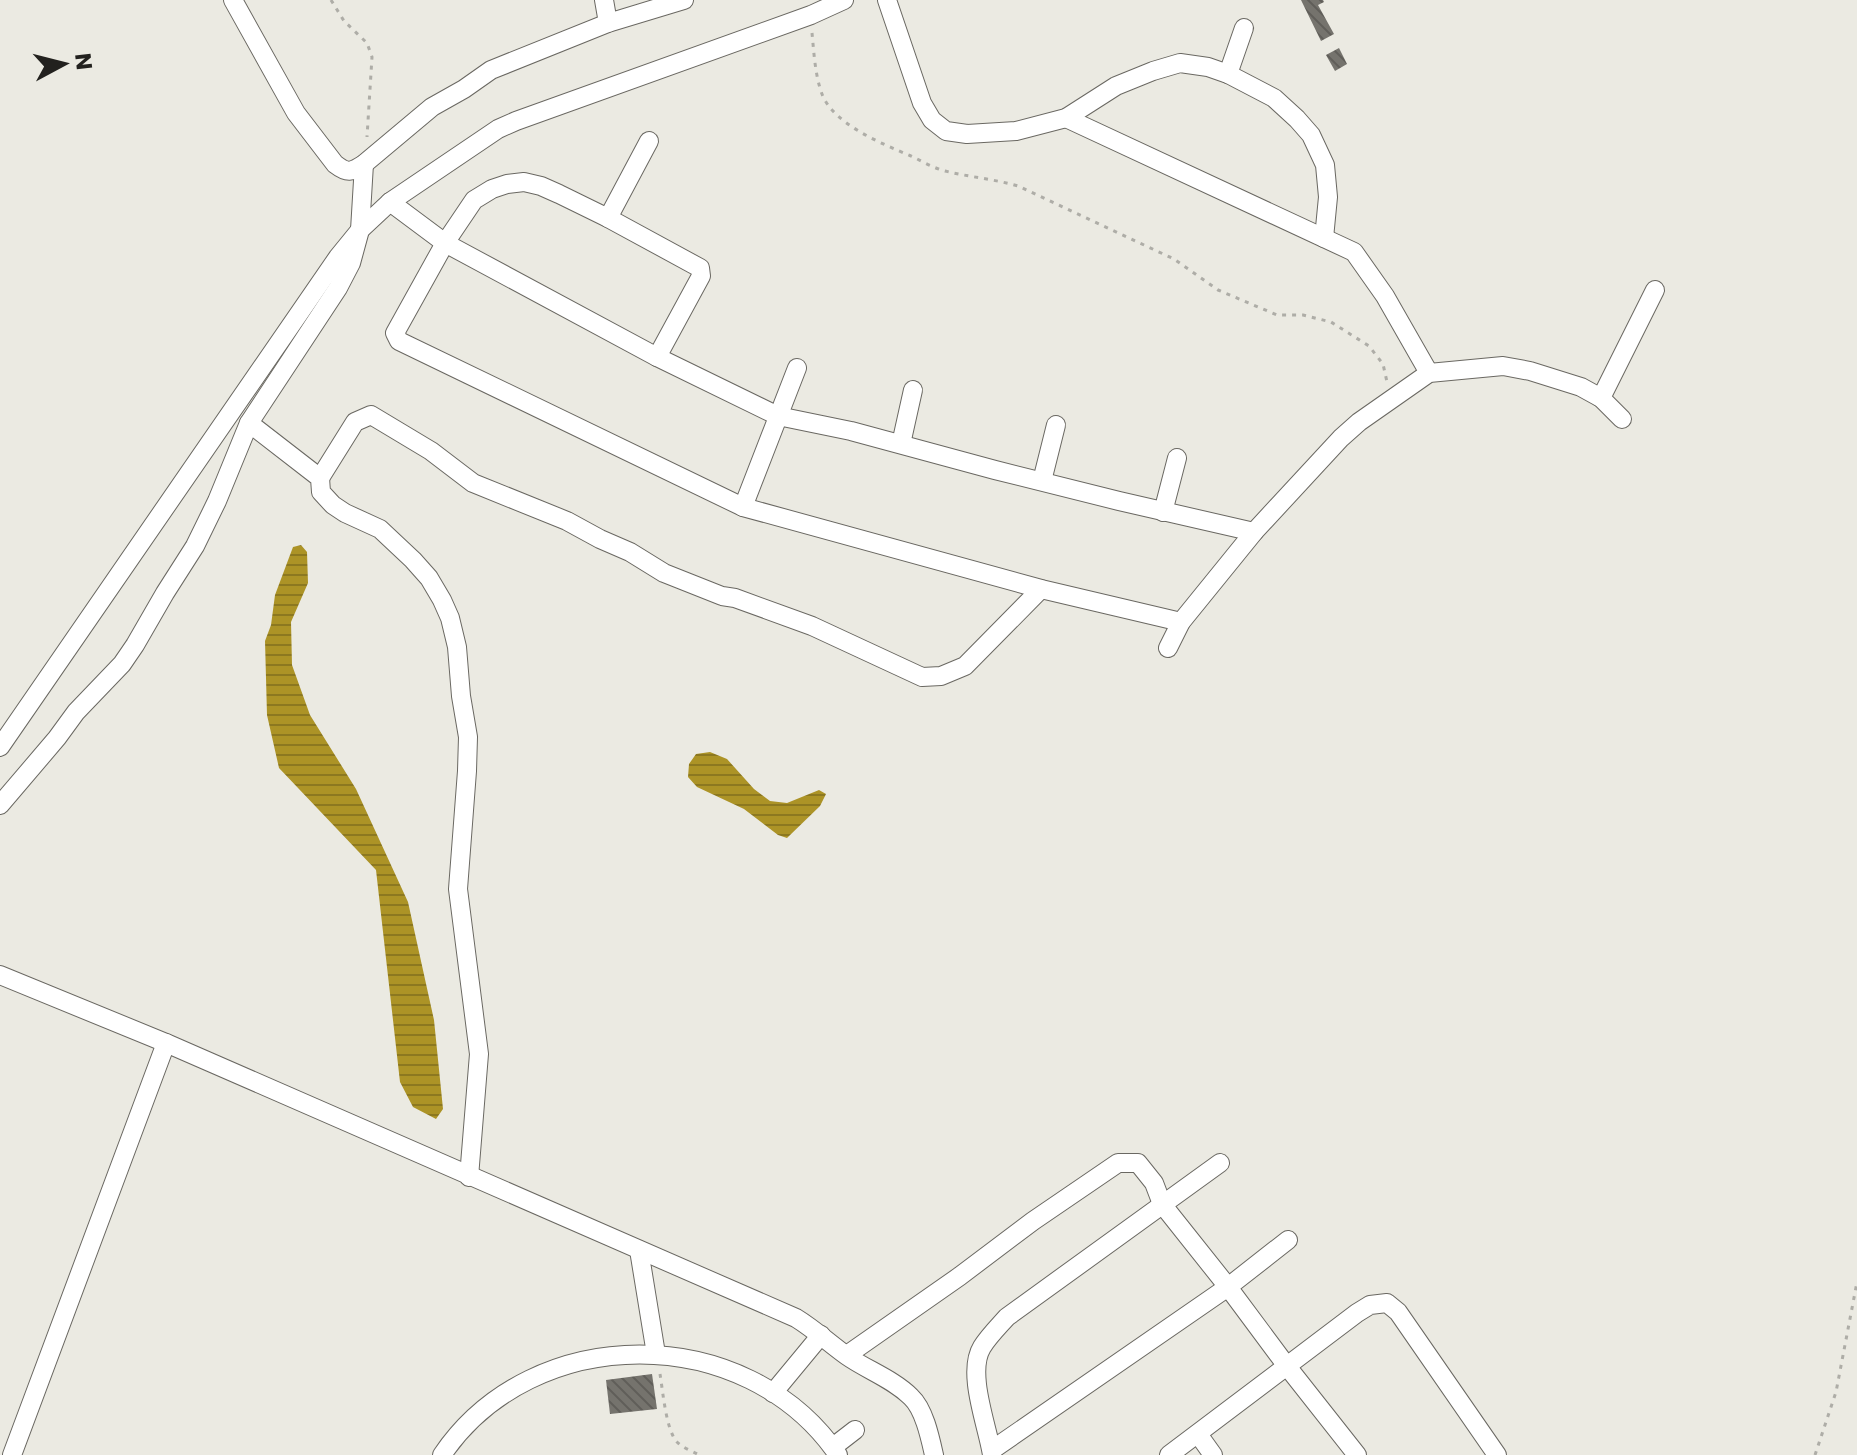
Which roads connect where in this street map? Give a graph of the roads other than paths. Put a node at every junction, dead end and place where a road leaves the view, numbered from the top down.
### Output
1 (233, 0) edge
2 (604, 0) edge
3 (684, 0) edge
4 (844, 0) edge
5 (887, 0) edge
6 (608, 23) junction
7 (1244, 28) dead end
8 (1228, 74) junction
9 (1066, 118) junction
10 (649, 141) dead end
11 (364, 164) junction
12 (390, 202) junction
13 (608, 218) junction
14 (360, 230) junction
15 (1324, 238) junction
16 (445, 243) junction
17 (1655, 290) dead end
18 (657, 357) junction
19 (797, 368) dead end
20 (1429, 373) junction
21 (913, 390) dead end
22 (1601, 398) junction
23 (778, 416) junction
24 (1622, 419) dead end
25 (249, 423) junction
26 (1056, 425) dead end
27 (901, 444) junction
28 (1177, 458) dead end
29 (320, 478) junction
30 (1042, 481) junction
31 (743, 507) junction
32 (1163, 512) junction
33 (1254, 532) junction
34 (1041, 589) junction
35 (1181, 622) junction
36 (1168, 648) dead end
37 (0, 747) edge
38 (0, 805) edge
39 (0, 975) edge
40 (166, 1043) junction
41 (1220, 1163) dead end
42 (469, 1177) junction
43 (1162, 1204) junction
44 (1288, 1240) dead end
45 (639, 1250) junction
46 (1228, 1287) junction
47 (821, 1335) junction
48 (656, 1354) junction
49 (847, 1355) junction
50 (1286, 1365) junction
51 (773, 1393) junction
52 (855, 1430) dead end
53 (1198, 1434) junction
54 (835, 1451) edge
55 (992, 1453) edge
56 (1494, 1454) edge
57 (12, 1455) edge
58 (442, 1455) edge
59 (934, 1455) edge
60 (1169, 1455) edge
61 (1213, 1455) edge
62 (1357, 1455) edge

1 - 11 street
2 - 6 street
3 - 6 street
4 - 12 street
5 - 9 street
6 - 11 street
7 - 8 street
8 - 9 street
8 - 15 street
9 - 15 street
10 - 13 street
11 - 14 street
12 - 14 street
12 - 16 street
13 - 16 street
13 - 18 street
14 - 25 street
14 - 37 street
15 - 20 street
16 - 18 street
16 - 31 street
17 - 22 street
18 - 23 street
19 - 23 street
20 - 22 street
20 - 33 street
21 - 27 street
22 - 24 street
23 - 27 street
23 - 31 street
25 - 29 street
25 - 38 street
26 - 30 street
27 - 30 street
28 - 32 street
29 - 34 street
29 - 42 street
30 - 32 street
31 - 34 street
32 - 33 street
33 - 35 street
34 - 35 street
35 - 36 street
39 - 40 street
40 - 42 street
40 - 57 street
41 - 43 street
42 - 45 street
43 - 46 street
43 - 49 street
43 - 55 street
44 - 46 street
45 - 47 street
45 - 48 street
46 - 50 street
46 - 55 street
47 - 49 street
47 - 51 street
48 - 51 street
48 - 58 street
49 - 59 street
50 - 53 street
50 - 56 street
50 - 62 street
51 - 54 street
52 - 54 street
53 - 60 street
53 - 61 street

